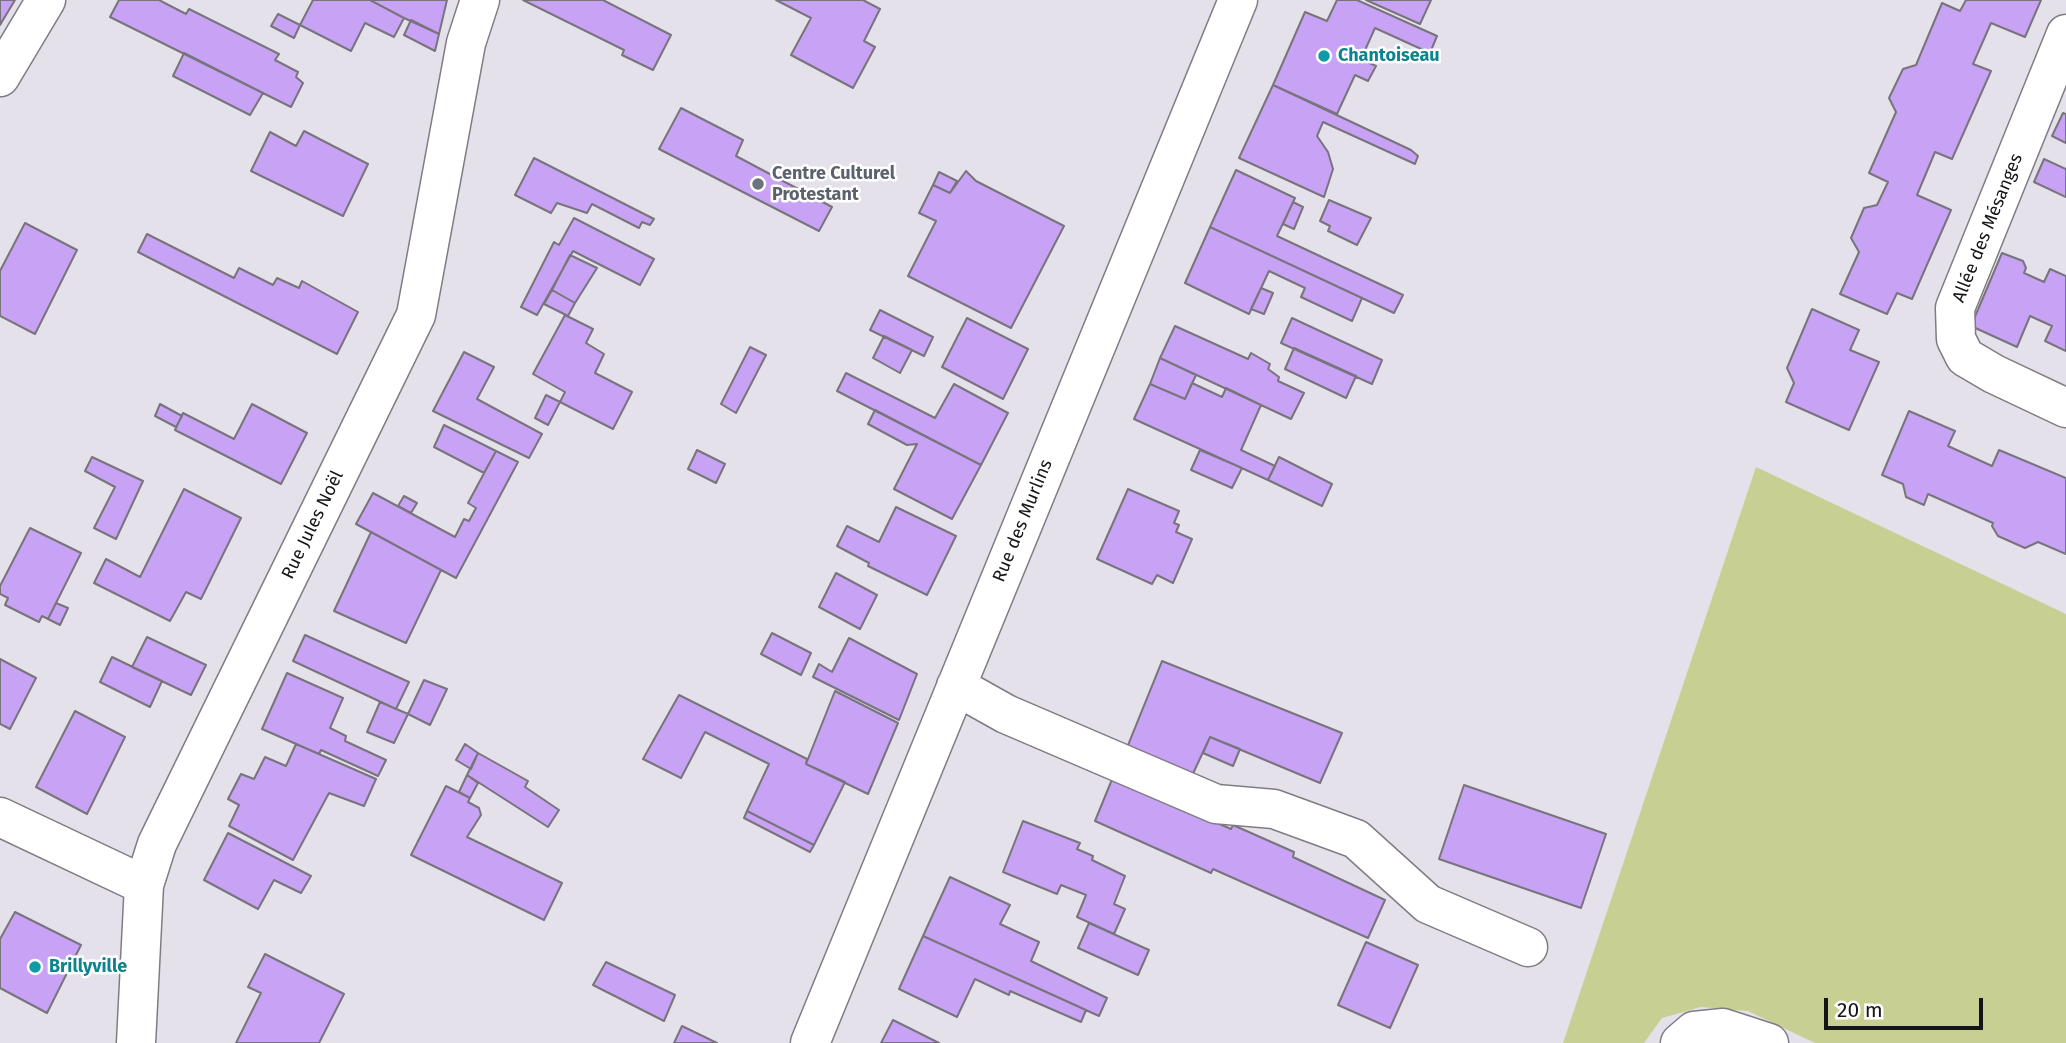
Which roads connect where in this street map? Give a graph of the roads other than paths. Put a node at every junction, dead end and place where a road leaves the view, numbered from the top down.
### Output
1 (46, 0) edge
2 (480, 0) edge
3 (1238, 0) edge
4 (2066, 34) edge
5 (0, 77) edge
6 (2066, 408) edge
7 (956, 686) junction
8 (0, 817) edge
9 (144, 885) junction
10 (1528, 947) dead end
11 (136, 1043) edge
12 (810, 1043) edge
13 (1680, 1043) edge
14 (1769, 1043) edge

1 - 5 street
2 - 9 street, Rue Jules Noël
3 - 7 street, Rue des Murlins
4 - 6 street, Allée des Mésanges
7 - 10 street
7 - 12 street, Rue des Murlins
8 - 9 street
9 - 11 street, Rue Jules Noël
13 - 14 street

